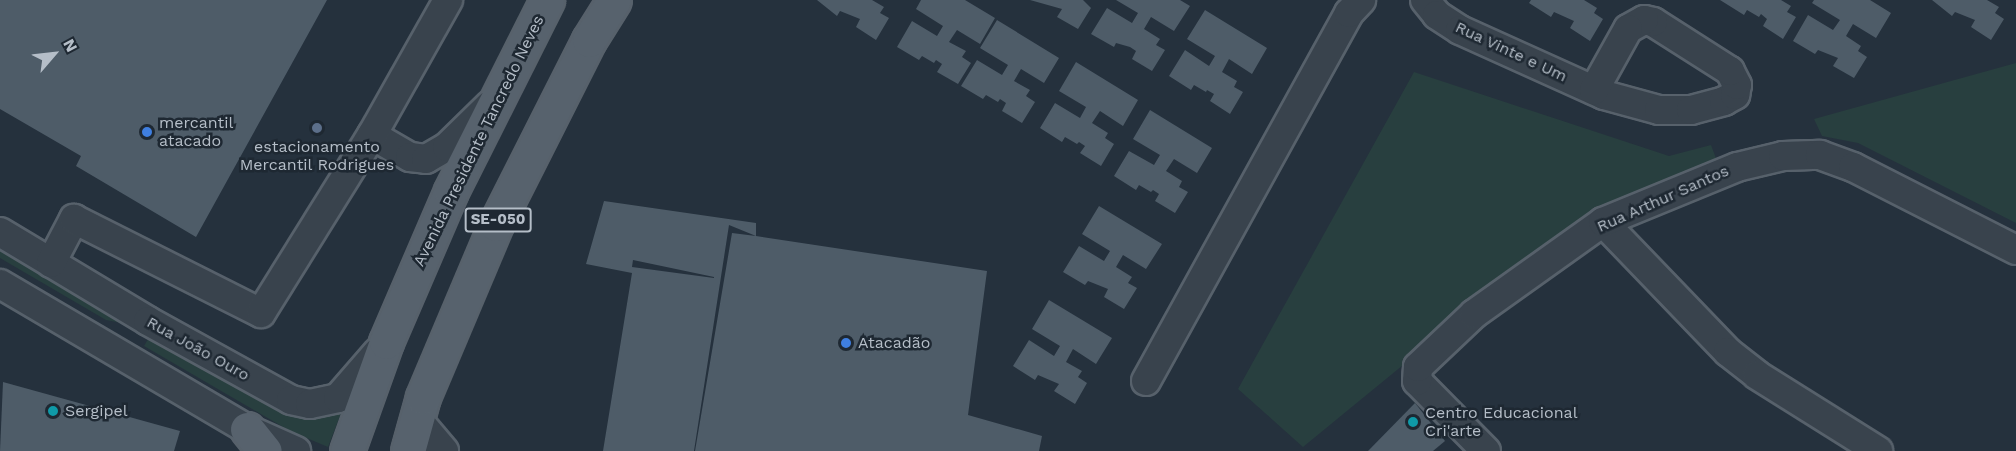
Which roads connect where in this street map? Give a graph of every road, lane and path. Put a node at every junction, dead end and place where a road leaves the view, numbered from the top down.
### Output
1 (448, 0) edge
2 (547, 0) edge
3 (614, 0) edge
4 (1361, 0) edge
5 (1425, 0) edge
6 (1599, 93) dead end
7 (498, 97) junction
8 (372, 135) junction
9 (1603, 222) junction
10 (0, 232) edge
11 (2016, 250) edge
12 (51, 263) junction
13 (0, 284) edge
14 (148, 321) junction
15 (386, 342) junction
16 (124, 354) junction
17 (1146, 381) dead end
18 (417, 419) junction
19 (256, 440) edge
20 (296, 451) edge
21 (347, 451) edge
22 (408, 451) edge
23 (444, 451) edge
24 (1486, 451) edge
25 (1878, 451) edge

1 - 8 street
2 - 7 main road, Avenida Presidente Tancredo Neves / SE-050
3 - 18 main road, SE-050
4 - 17 street
5 - 6 street, Rua Vinte e Um
7 - 8 street
7 - 15 main road, Avenida Presidente Tancredo Neves / SE-050
8 - 12 street
9 - 11 street, Rua Arthur Santos
9 - 24 street, Rua Arthur Santos
9 - 25 street
10 - 12 street, Rua João Ouro
12 - 14 street, Rua João Ouro
13 - 16 street
14 - 15 street, Rua João Ouro
14 - 16 street
15 - 21 main road, Avenida Presidente Tancredo Neves / SE-050
16 - 19 street
18 - 22 main road, SE-050
18 - 23 street
19 - 20 street

